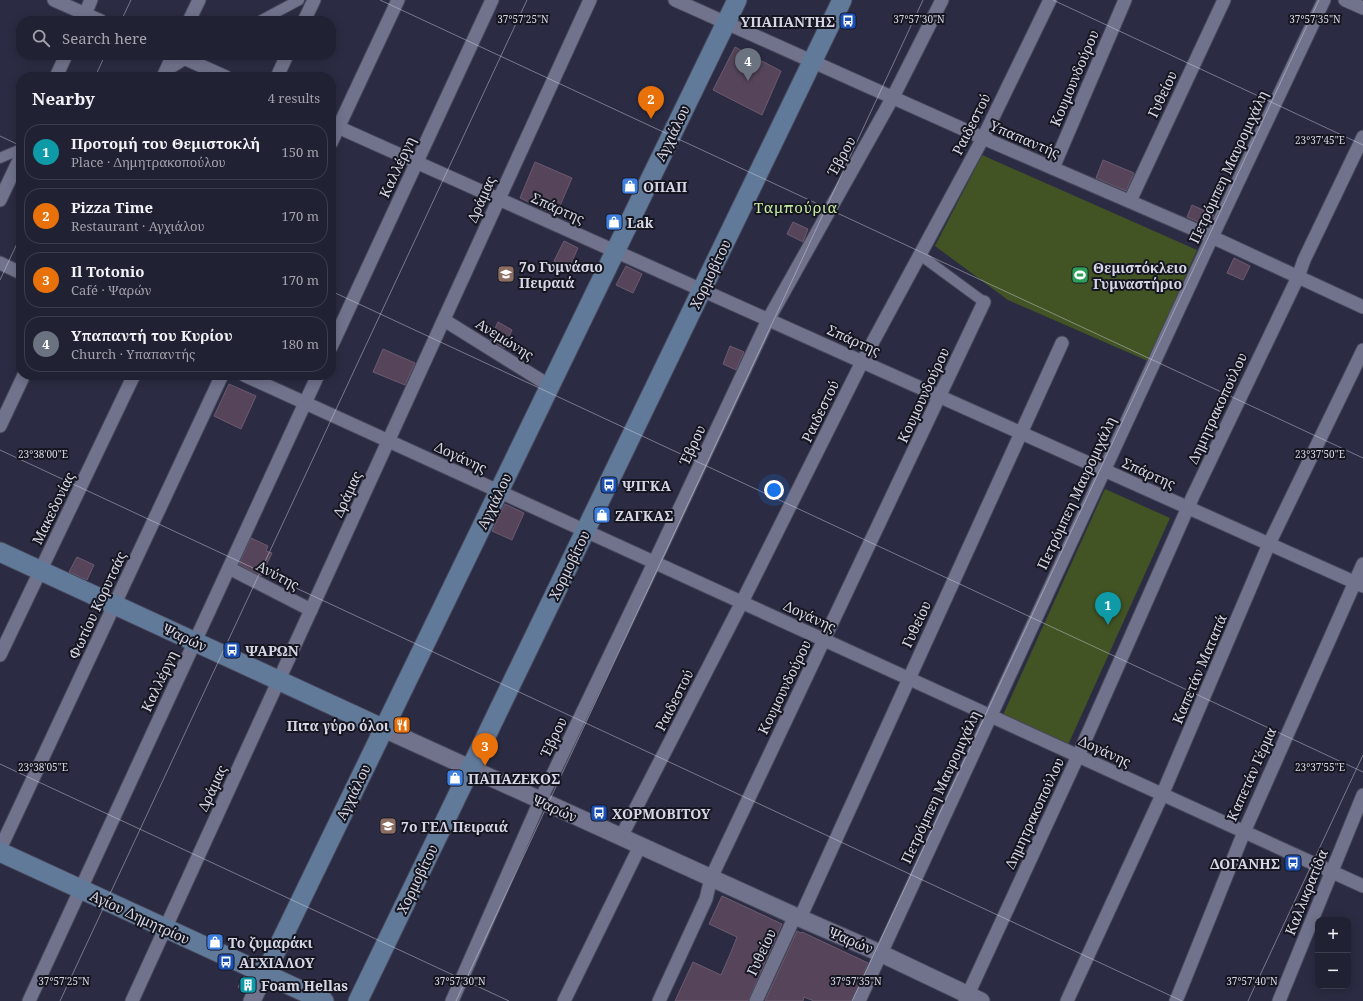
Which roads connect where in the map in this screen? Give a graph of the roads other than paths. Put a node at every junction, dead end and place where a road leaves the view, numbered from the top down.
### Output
1 (54, 0) edge
2 (91, 0) edge
3 (199, 0) edge
4 (299, 0) edge
5 (314, 0) edge
6 (398, 0) edge
7 (492, 0) edge
8 (590, 0) edge
9 (675, 0) edge
10 (737, 0) edge
11 (842, 0) edge
12 (942, 0) edge
13 (1050, 0) edge
14 (1125, 0) edge
15 (1224, 0) edge
16 (1324, 0) edge
17 (1345, 0) edge
18 (691, 3) edge
19 (1363, 8) edge
20 (81, 16) edge
21 (83, 16) edge
22 (191, 16) edge
23 (269, 16) edge
24 (306, 16) edge
25 (725, 24) junction
26 (64, 60) edge
27 (170, 60) edge
28 (181, 60) edge
29 (194, 60) edge
30 (285, 60) edge
31 (812, 61) junction
32 (58, 72) edge
33 (164, 72) edge
34 (167, 72) edge
35 (216, 72) edge
36 (279, 72) edge
37 (893, 97) junction
38 (336, 124) edge
39 (336, 126) edge
40 (1363, 137) edge
41 (983, 138) junction
42 (16, 151) edge
43 (0, 158) edge
44 (416, 162) junction
45 (16, 166) edge
46 (1053, 168) junction
47 (499, 199) junction
48 (0, 200) edge
49 (1130, 201) junction
50 (1212, 237) junction
51 (615, 251) junction
52 (920, 255) junction
53 (0, 263) edge
54 (16, 271) edge
55 (1298, 277) junction
56 (702, 290) junction
57 (984, 302) joint
58 (1363, 307) edge
59 (444, 320) junction
60 (768, 320) junction
61 (336, 336) edge
62 (1062, 343) dead end
63 (1363, 350) edge
64 (862, 362) junction
65 (22, 380) edge
66 (132, 380) edge
67 (220, 380) edge
68 (255, 380) edge
69 (316, 380) edge
70 (550, 386) junction
71 (940, 397) junction
72 (305, 403) junction
73 (0, 426) edge
74 (1021, 433) junction
75 (388, 441) junction
76 (1104, 470) junction
77 (499, 491) junction
78 (1188, 508) junction
79 (585, 531) junction
80 (1270, 544) junction
81 (0, 552) edge
82 (654, 563) junction
83 (1363, 564) edge
84 (230, 568) junction
85 (40, 571) junction
86 (1358, 584) edge
87 (742, 602) junction
88 (114, 605) junction
89 (311, 610) junction
90 (824, 640) junction
91 (195, 642) junction
92 (0, 655) edge
93 (908, 678) junction
94 (279, 681) junction
95 (991, 716) junction
96 (384, 729) junction
97 (1078, 756) junction
98 (470, 769) junction
99 (1162, 795) junction
100 (1363, 795) edge
101 (540, 801) junction
102 (1244, 832) junction
103 (621, 837) junction
104 (640, 846) junction
105 (0, 851) edge
106 (1331, 871) junction
107 (711, 878) junction
108 (1363, 886) edge
109 (81, 889) junction
110 (797, 917) junction
111 (165, 928) junction
112 (880, 953) junction
113 (265, 974) junction
114 (971, 999) edge
115 (29, 1001) edge
116 (132, 1001) edge
117 (252, 1001) edge
118 (324, 1001) edge
119 (358, 1001) edge
120 (452, 1001) edge
121 (564, 1001) edge
122 (659, 1001) edge
123 (756, 1001) edge
124 (859, 1001) edge
125 (1067, 1001) edge
126 (1176, 1001) edge
127 (1279, 1001) edge

1 - 20 street
2 - 21 street
3 - 22 street
4 - 23 street
5 - 24 street
6 - 38 street
7 - 44 street, Καλλέργη
8 - 47 street, Δράμας
9 - 18 street, Υπαπαντής
10 - 25 main road, Αγχιάλου
11 - 31 main road, Χορμοβίτου
12 - 37 street, Έβρου
13 - 41 street, Ραιδεστού
14 - 46 street, Κουμουνδούρου
15 - 49 street, Γυθείου
16 - 50 street, Πετρόμπεη Μαυρομιχάλη
17 - 19 street
18 - 25 street, Υπαπαντής
25 - 31 street, Υπαπαντής
25 - 51 main road, Αγχιάλου
26 - 32 street
27 - 33 street
28 - 34 street
29 - 35 street
30 - 36 street
31 - 37 street, Υπαπαντής
31 - 56 main road, Χορμοβίτου
37 - 41 street, Υπαπαντής
37 - 60 street, Έβρου
39 - 44 street, Σπάρτης
40 - 55 street, Δημητρακοπούλου
41 - 46 street, Υπαπαντής
41 - 52 street, Ραιδεστού
42 - 43 street
44 - 47 street, Σπάρτης
44 - 61 street, Καλλέργη
45 - 48 street
46 - 49 street, Υπαπαντής
47 - 51 street, Σπάρτης
47 - 59 street, Δράμας
49 - 50 street, Υπαπαντής
50 - 55 street, Υπαπαντής
50 - 76 street, Πετρόμπεη Μαυρομιχάλη
51 - 56 street, Σπάρτης
51 - 70 main road, Αγχιάλου
52 - 57 street
52 - 64 street, Ραιδεστού
53 - 54 street
55 - 58 street, Υπαπαντής
55 - 78 street, Δημητρακοπούλου
56 - 60 street, Σπάρτης
56 - 79 main road, Χορμοβίτου
57 - 71 street, Κουμουνδούρου
59 - 70 street, Ανεμώνης
59 - 75 street, Δράμας
60 - 64 street, Σπάρτης
60 - 82 street, Έβρου
62 - 74 street, Γυθείου
63 - 80 street, Καπετάν Ματαπά
64 - 71 street, Σπάρτης
64 - 87 street, Ραιδεστού
65 - 73 street
66 - 85 street, Μακεδονίας
67 - 88 street, Φωτίου Κορυτσάς
68 - 72 street, Δογάνης
69 - 72 street, Καλλέργη
70 - 77 main road, Αγχιάλου
71 - 74 street, Σπάρτης
71 - 90 street, Κουμουνδούρου
72 - 75 street, Δογάνης
72 - 84 street, Καλλέργη
74 - 76 street, Σπάρτης
74 - 93 street, Γυθείου
75 - 77 street, Δογάνης
75 - 89 street, Δράμας
76 - 78 street, Σπάρτης
76 - 95 street, Πετρόμπεη Μαυρομιχάλη
77 - 79 street, Δογάνης
77 - 96 main road, Αγχιάλου
78 - 80 street, Σπάρτης
78 - 97 street, Δημητρακοπούλου
79 - 82 street, Δογάνης
79 - 98 main road, Χορμοβίτου
80 - 86 street, Σπάρτης
80 - 99 street, Καπετάν Ματαπά
81 - 85 main road, Ψαρών
82 - 87 street, Δογάνης
82 - 101 street, Έβρου
83 - 86 street, Καπετάν Γέρμα
84 - 89 street, Ανύτης
84 - 91 street, Καλλέργη
85 - 88 main road, Ψαρών
85 - 92 street, Μακεδονίας
86 - 102 street, Καπετάν Γέρμα
87 - 90 street, Δογάνης
87 - 103 street, Ραιδεστού
88 - 91 main road, Ψαρών
88 - 105 street, Φωτίου Κορυτσάς
89 - 94 street, Δράμας
90 - 93 street, Δογάνης
90 - 107 street, Κουμουνδούρου
91 - 94 main road, Ψαρών
91 - 109 street, Καλλέργη
93 - 95 street, Δογάνης
93 - 110 street, Γυθείου
94 - 96 main road, Ψαρών
94 - 111 street, Δράμας
95 - 97 street, Δογάνης
95 - 112 street, Πετρόμπεη Μαυρομιχάλη
96 - 98 street, Ψαρών
96 - 113 main road, Αγχιάλου
97 - 99 street, Δογάνης
97 - 114 street, Δημητρακοπούλου
98 - 101 street, Ψαρών
98 - 119 main road, Χορμοβίτου
99 - 102 street, Δογάνης
99 - 125 street, Καπετάν Ματαπά
100 - 106 street, Καλλικρατίδα
101 - 103 street, Ψαρών
101 - 120 street, Έβρου
102 - 106 street, Δογάνης
102 - 126 street, Καπετάν Γέρμα
103 - 104 street, Ψαρών
104 - 107 street, Ψαρών
104 - 121 street
105 - 109 main road, Αγίου Δημητρίου
106 - 108 street, Δογάνης
106 - 127 street, Καλλικρατίδα
107 - 110 street, Ψαρών
107 - 122 street, Κουμουνδούρου
109 - 111 main road, Αγίου Δημητρίου
109 - 115 street, Καλλέργη
110 - 112 street, Ψαρών
110 - 123 street, Γυθείου
111 - 113 main road, Αγίου Δημητρίου
111 - 116 street, Δράμας
112 - 114 street, Ψαρών
112 - 124 street, Πετρόμπεη Μαυρομιχάλη
113 - 117 street, Αγχιάλου
113 - 118 main road, Αγίου Δημητρίου

